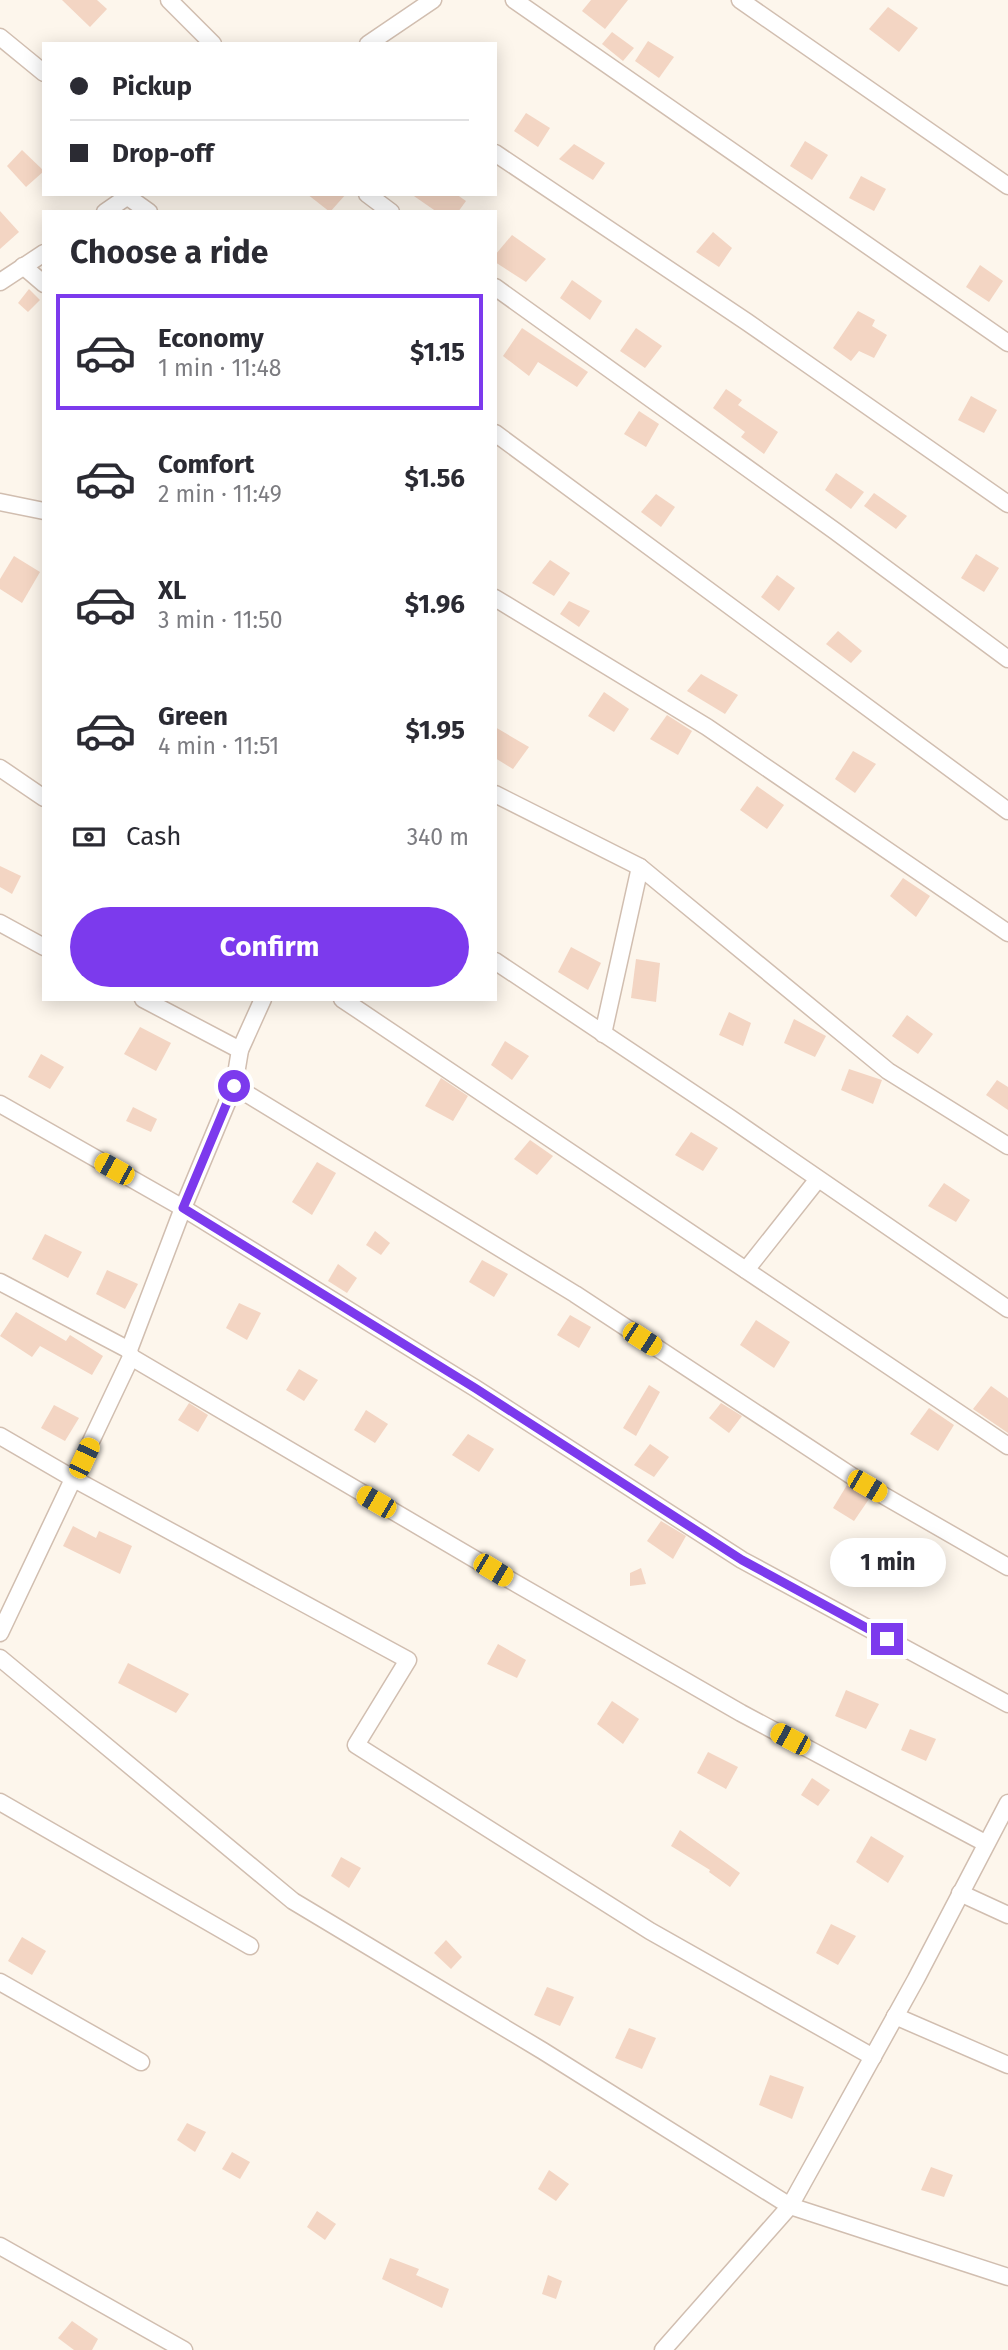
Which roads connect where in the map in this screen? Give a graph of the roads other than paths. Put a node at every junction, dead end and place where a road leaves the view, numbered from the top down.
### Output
1 (169, 0) edge
2 (514, 0) edge
3 (740, 0) edge
4 (426, 2) edge
5 (0, 37) edge
6 (211, 42) edge
7 (371, 42) edge
8 (42, 71) edge
9 (497, 154) edge
10 (1008, 186) edge
11 (128, 196) edge
12 (130, 196) edge
13 (370, 196) edge
14 (108, 210) edge
15 (147, 210) edge
16 (388, 210) edge
17 (42, 254) edge
18 (23, 266) junction
19 (0, 282) edge
20 (42, 282) edge
21 (497, 287) edge
22 (1008, 343) edge
23 (497, 434) edge
24 (0, 502) edge
25 (1008, 504) edge
26 (42, 511) edge
27 (497, 599) edge
28 (1008, 659) edge
29 (0, 768) edge
30 (497, 795) edge
31 (42, 796) edge
32 (1008, 811) edge
33 (640, 867) junction
34 (0, 923) edge
35 (1008, 933) edge
36 (42, 946) edge
37 (497, 962) edge
38 (147, 1001) edge
39 (261, 1001) edge
40 (345, 1001) edge
41 (603, 1034) junction
42 (240, 1050) junction
43 (234, 1086) junction
44 (0, 1104) edge
45 (1008, 1146) edge
46 (818, 1179) junction
47 (183, 1208) junction
48 (746, 1270) junction
49 (0, 1282) edge
50 (1008, 1309) edge
51 (130, 1353) junction
52 (0, 1436) edge
53 (1008, 1446) edge
54 (74, 1479) junction
55 (1008, 1567) edge
56 (0, 1633) edge
57 (0, 1658) edge
58 (1008, 1704) edge
59 (0, 1802) edge
60 (1008, 1803) edge
61 (985, 1843) junction
62 (960, 1893) junction
63 (1008, 1914) edge
64 (250, 1946) dead end
65 (0, 1982) edge
66 (895, 2017) junction
67 (873, 2057) junction
68 (141, 2062) dead end
69 (1008, 2065) edge
70 (790, 2206) junction
71 (0, 2246) edge
72 (1008, 2277) edge
73 (184, 2350) edge
74 (663, 2350) edge

1 - 6 street
2 - 22 street
3 - 10 street
4 - 7 street
5 - 8 street
9 - 25 street
11 - 14 street
12 - 15 street
13 - 16 street
17 - 18 street
18 - 19 street
18 - 20 street
21 - 28 street
23 - 32 street
24 - 26 street
27 - 35 street
29 - 31 street
30 - 33 street
33 - 41 street
33 - 45 street
34 - 36 street
37 - 41 street
38 - 42 street
39 - 42 street
40 - 48 street
41 - 46 street
42 - 43 street
43 - 47 street
43 - 55 street
44 - 47 street
46 - 48 street
46 - 50 street
47 - 51 street
47 - 58 street
48 - 53 street
49 - 51 street
51 - 54 street
51 - 61 street
52 - 54 street
54 - 56 street
54 - 67 street
57 - 70 street
59 - 64 street
60 - 61 street
61 - 62 street
62 - 63 street
62 - 66 street
65 - 68 street
66 - 67 street
66 - 69 street
67 - 70 street
70 - 72 street
70 - 74 street
71 - 73 street

